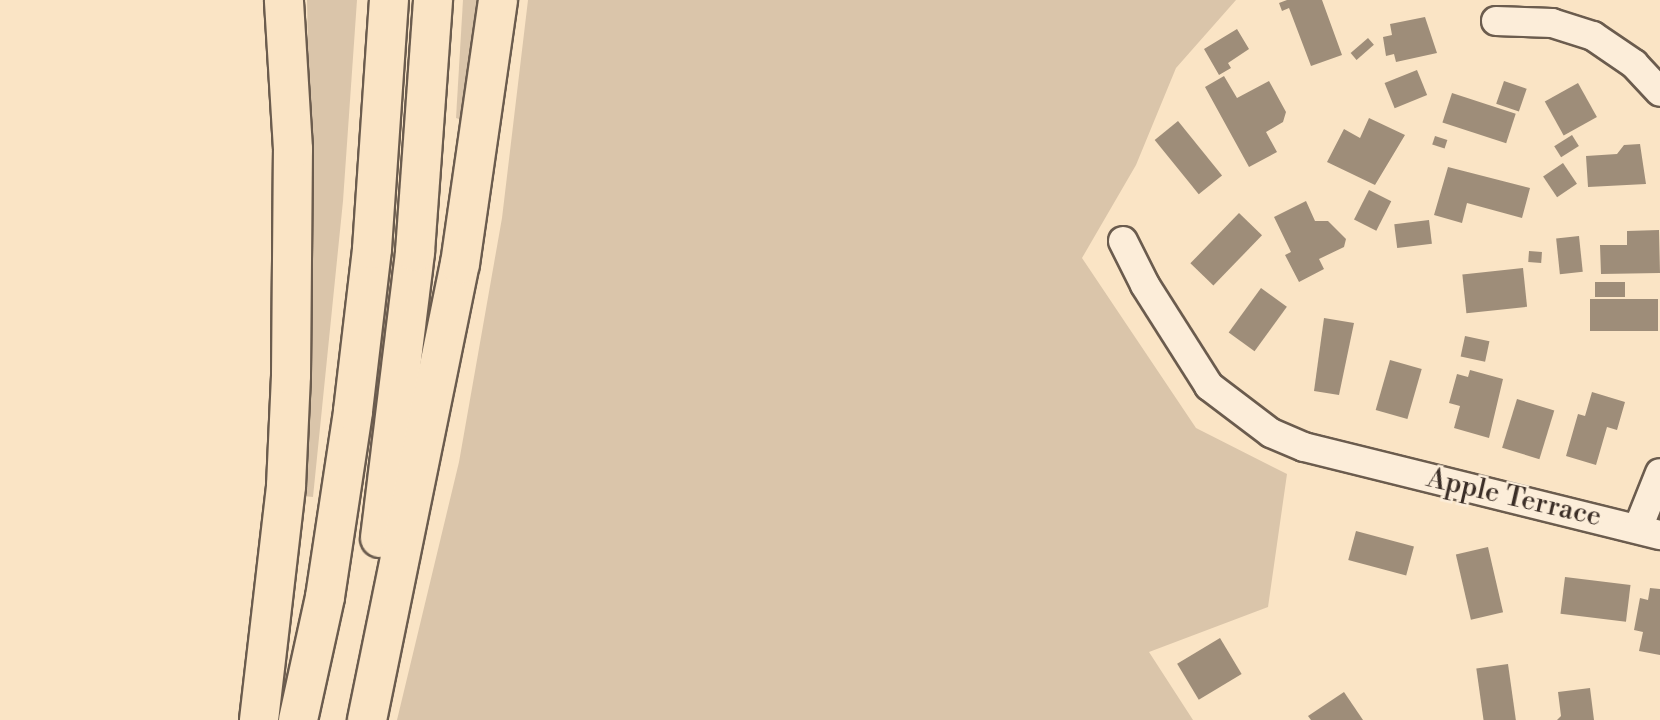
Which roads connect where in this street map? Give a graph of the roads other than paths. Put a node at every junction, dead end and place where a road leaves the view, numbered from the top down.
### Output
1 (284, 0) edge
2 (389, 0) edge
3 (432, 0) edge
4 (498, 0) edge
5 (1496, 21) dead end
6 (1660, 93) edge
7 (1123, 241) dead end
8 (1660, 473) edge
9 (1649, 531) edge
10 (259, 720) edge
11 (298, 720) edge
12 (345, 720) edge
13 (367, 720) edge

1 - 10 highway
2 - 11 highway
3 - 12 highway
4 - 13 highway
5 - 6 street
7 - 9 street, Apple Terrace
8 - 9 street

